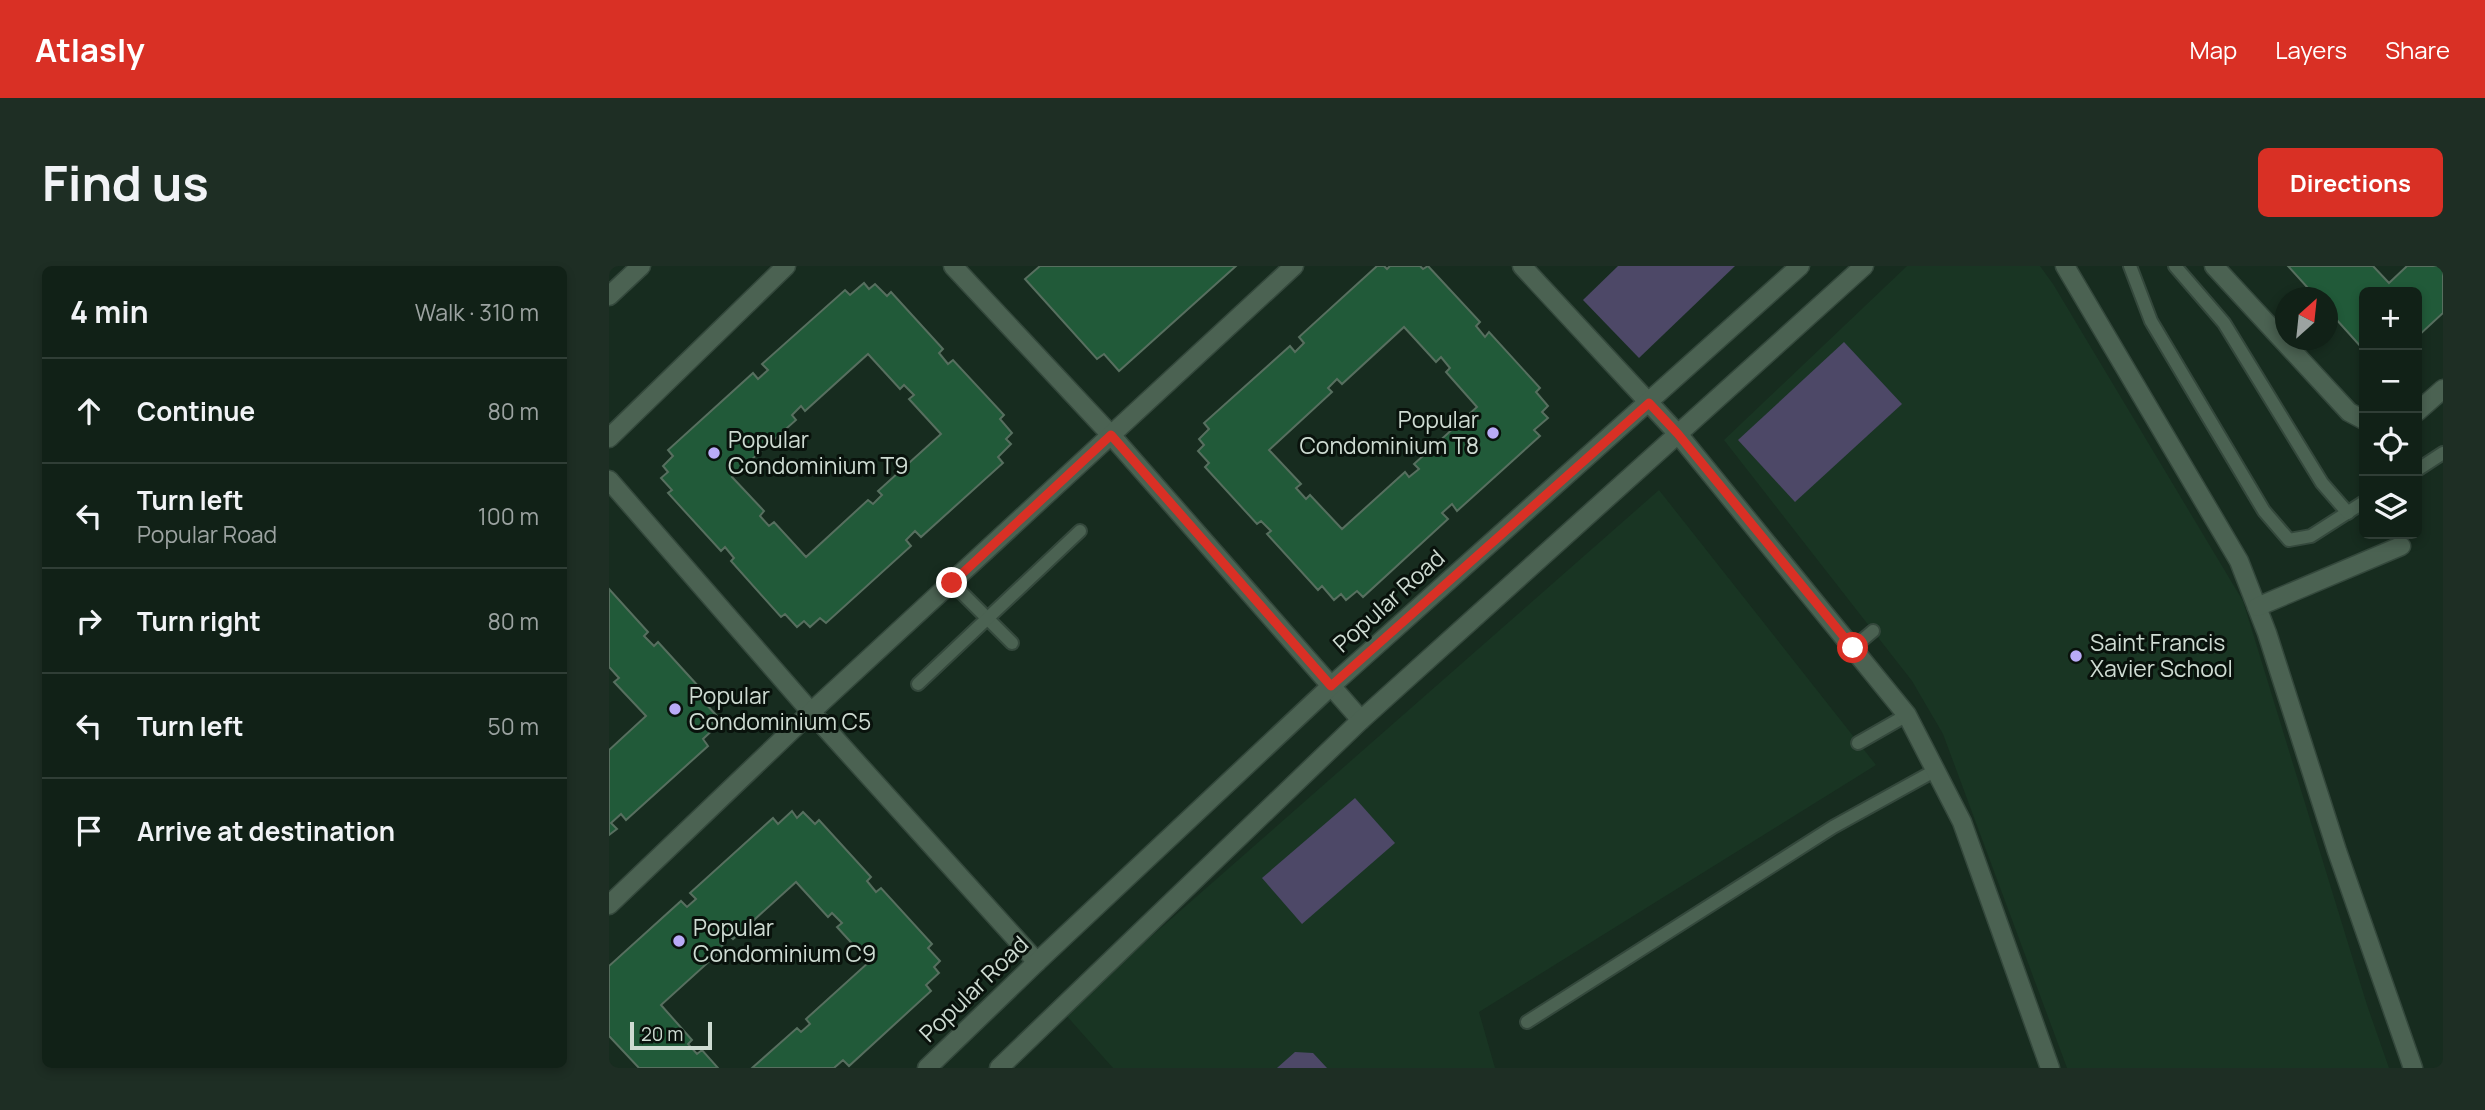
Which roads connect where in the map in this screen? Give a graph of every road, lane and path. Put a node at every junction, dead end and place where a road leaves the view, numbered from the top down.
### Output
1 (641, 266) edge
2 (786, 266) edge
3 (953, 266) edge
4 (1294, 266) edge
5 (1522, 266) edge
6 (1800, 266) edge
7 (1864, 266) edge
8 (2065, 266) edge
9 (2130, 266) edge
10 (2175, 266) edge
11 (2214, 266) edge
12 (609, 296) edge
13 (2443, 389) edge
14 (1649, 403) junction
15 (2422, 408) edge
16 (2359, 417) edge
17 (1678, 434) junction
18 (1111, 435) junction
19 (609, 438) edge
20 (2443, 453) edge
21 (2422, 467) edge
22 (609, 480) edge
23 (2359, 505) edge
24 (2348, 513) junction
25 (1080, 531) dead end
26 (2401, 546) dead end
27 (952, 583) junction
28 (2257, 607) junction
29 (986, 618) junction
30 (1873, 631) dead end
31 (1012, 643) dead end
32 (1853, 648) junction
33 (918, 684) dead end
34 (1331, 686) junction
35 (811, 712) junction
36 (1907, 715) junction
37 (1361, 720) junction
38 (1858, 743) dead end
39 (1935, 770) junction
40 (609, 905) edge
41 (1037, 962) junction
42 (1527, 1021) dead end
43 (927, 1068) edge
44 (999, 1068) edge
45 (2050, 1068) edge
46 (2413, 1068) edge

1 - 12 street
2 - 19 street
3 - 18 street
4 - 18 street
5 - 14 street
6 - 14 street, Popular Road
7 - 17 street
8 - 28 street
9 - 24 lane
10 - 24 lane
11 - 16 street
13 - 15 street
14 - 17 street
14 - 34 street, Popular Road
17 - 32 street
17 - 37 street
18 - 27 street
18 - 34 street
20 - 21 lane
22 - 35 street
23 - 24 lane
25 - 29 lane
26 - 28 street
27 - 29 lane
27 - 35 street
28 - 46 street
29 - 31 lane
29 - 33 lane
30 - 32 lane
32 - 36 street
34 - 37 street
34 - 41 street, Popular Road
35 - 40 street
35 - 41 street
36 - 38 lane
36 - 39 street
37 - 44 street
39 - 42 lane
39 - 45 street
41 - 43 street, Popular Road

